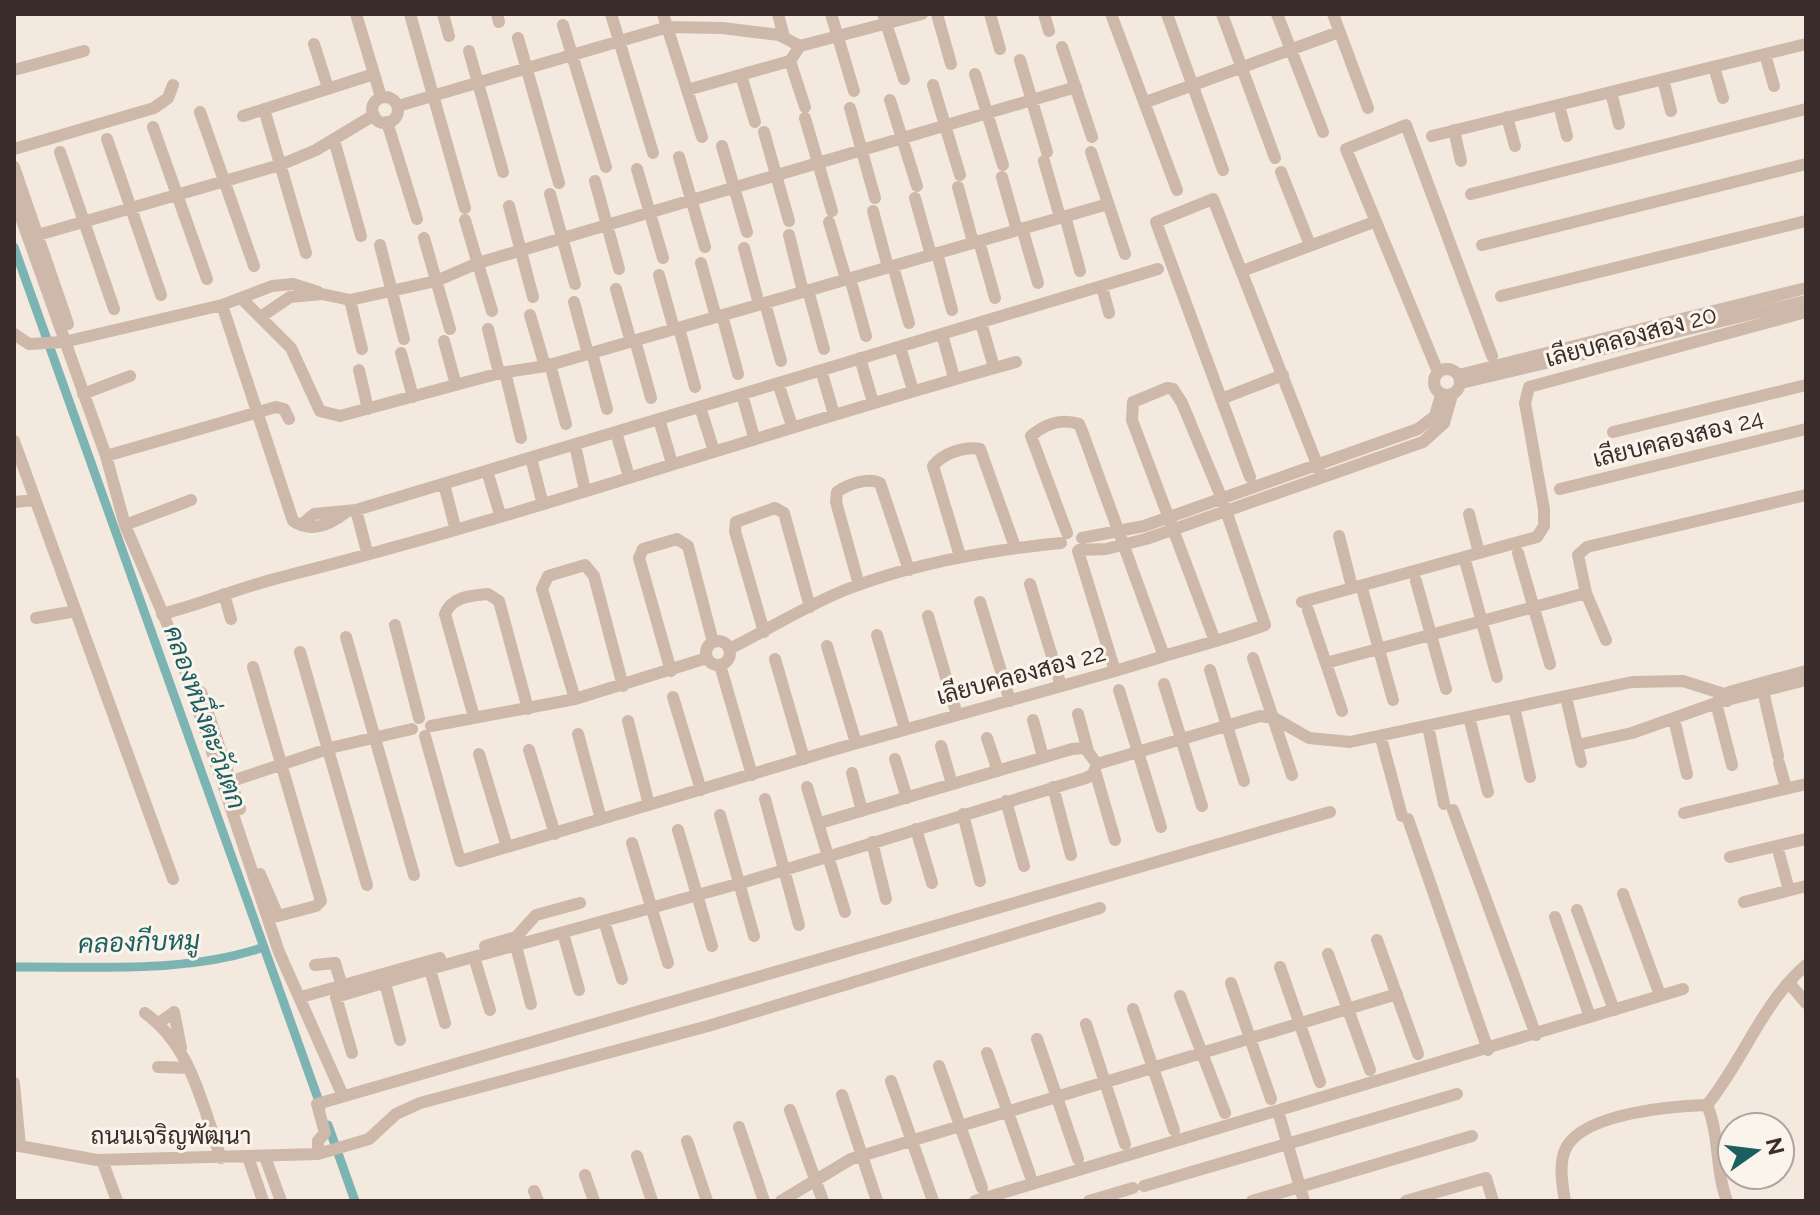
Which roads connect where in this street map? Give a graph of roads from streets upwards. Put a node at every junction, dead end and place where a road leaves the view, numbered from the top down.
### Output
1 (356, 14) edge
2 (410, 14) edge
3 (443, 14) edge
4 (611, 14) edge
5 (663, 14) edge
6 (718, 14) edge
7 (778, 14) edge
8 (831, 14) edge
9 (922, 14) edge
10 (937, 14) edge
11 (990, 14) edge
12 (1044, 14) edge
13 (1111, 14) edge
14 (1167, 14) edge
15 (1222, 14) edge
16 (1277, 14) edge
17 (1333, 14) edge
18 (885, 19) edge
19 (563, 25) dead end
20 (668, 27) junction
21 (722, 28) junction
22 (1049, 31) dead end
23 (1339, 32) junction
24 (449, 36) dead end
25 (837, 36) junction
26 (784, 37) junction
27 (518, 38) dead end
28 (620, 41) junction
29 (314, 44) dead end
30 (1806, 44) edge
31 (800, 46) junction
32 (1062, 47) dead end
33 (1000, 49) dead end
34 (84, 51) dead end
35 (469, 51) dead end
36 (1290, 51) junction
37 (1765, 54) junction
38 (573, 55) junction
39 (1020, 60) dead end
40 (790, 61) junction
41 (951, 64) dead end
42 (1714, 67) junction
43 (526, 69) junction
44 (1242, 69) junction
45 (14, 70) edge
46 (374, 74) junction
47 (975, 74) dead end
48 (741, 75) junction
49 (904, 79) dead end
50 (1663, 79) junction
51 (479, 82) junction
52 (173, 85) dead end
53 (933, 85) dead end
54 (1195, 85) junction
55 (1774, 86) dead end
56 (1076, 87) junction
57 (328, 88) junction
58 (687, 90) junction
59 (854, 91) dead end
60 (1611, 92) junction
61 (433, 96) junction
62 (381, 97) junction
63 (1723, 98) dead end
64 (890, 100) dead end
65 (1031, 100) junction
66 (1146, 102) junction
67 (1559, 105) junction
68 (398, 106) junction
69 (850, 108) dead end
70 (1368, 108) dead end
71 (264, 109) junction
72 (1806, 109) edge
73 (1671, 111) dead end
74 (200, 112) dead end
75 (988, 113) junction
76 (374, 115) junction
77 (243, 116) dead end
78 (1507, 117) junction
79 (387, 122) junction
80 (1619, 124) dead end
81 (946, 125) junction
82 (153, 127) dead end
83 (1454, 130) junction
84 (1323, 132) dead end
85 (1432, 136) dead end
86 (1567, 136) dead end
87 (702, 137) dead end
88 (1092, 137) dead end
89 (903, 138) junction
90 (107, 139) dead end
91 (334, 140) junction
92 (722, 146) dead end
93 (1515, 146) dead end
94 (14, 149) edge
95 (862, 150) junction
96 (60, 152) dead end
97 (1091, 152) dead end
98 (653, 153) dead end
99 (679, 157) dead end
100 (1275, 158) dead end
101 (1461, 161) dead end
102 (818, 163) junction
103 (1806, 164) edge
104 (280, 165) junction
105 (14, 167) edge
106 (606, 167) dead end
107 (637, 169) dead end
108 (1223, 170) dead end
109 (503, 172) dead end
110 (1281, 172) dead end
111 (776, 175) junction
112 (225, 181) junction
113 (595, 181) dead end
114 (559, 183) dead end
115 (734, 188) junction
116 (1177, 190) dead end
117 (178, 194) junction
118 (550, 194) dead end
119 (1471, 194) dead end
120 (14, 198) edge
121 (691, 200) junction
122 (1108, 204) junction
123 (509, 206) dead end
124 (131, 207) junction
125 (649, 213) junction
126 (1062, 216) junction
127 (417, 219) dead end
128 (84, 221) junction
129 (789, 221) dead end
130 (1806, 221) edge
131 (1374, 222) junction
132 (607, 225) junction
133 (1020, 229) junction
134 (747, 232) dead end
135 (38, 235) junction
136 (789, 235) dead end
137 (361, 236) dead end
138 (424, 238) dead end
139 (562, 238) junction
140 (976, 241) junction
141 (380, 245) dead end
142 (1310, 245) junction
143 (1482, 245) dead end
144 (705, 247) dead end
145 (744, 248) dead end
146 (520, 250) junction
147 (306, 253) dead end
148 (934, 254) junction
149 (1125, 254) dead end
150 (663, 258) dead end
151 (478, 263) junction
152 (701, 263) dead end
153 (254, 266) dead end
154 (891, 266) junction
155 (619, 269) dead end
156 (1158, 269) dead end
157 (1080, 271) dead end
158 (1242, 271) junction
159 (659, 275) dead end
160 (207, 279) dead end
161 (848, 279) junction
162 (436, 281) junction
163 (1038, 283) dead end
164 (575, 284) dead end
165 (1102, 287) junction
166 (1806, 288) edge
167 (616, 289) dead end
168 (806, 291) junction
169 (392, 292) junction
170 (322, 294) junction
171 (161, 295) dead end
172 (1501, 296) dead end
173 (533, 297) dead end
174 (995, 298) dead end
175 (242, 299) junction
176 (350, 300) junction
177 (1806, 301) edge
178 (574, 302) dead end
179 (762, 304) junction
180 (222, 305) junction
181 (114, 309) dead end
182 (952, 310) dead end
183 (492, 311) dead end
184 (1806, 312) edge
185 (1109, 313) dead end
186 (530, 315) dead end
187 (262, 316) junction
188 (719, 316) junction
189 (909, 323) dead end
190 (981, 323) junction
191 (1688, 323) junction
192 (68, 324) dead end
193 (676, 328) junction
194 (488, 329) dead end
195 (14, 334) edge
196 (942, 334) junction
197 (866, 336) dead end
198 (404, 339) dead end
199 (633, 341) junction
200 (62, 342) junction
201 (900, 347) junction
202 (362, 349) dead end
203 (824, 349) dead end
204 (401, 353) dead end
205 (590, 353) junction
206 (1492, 356) dead end
207 (860, 358) junction
208 (781, 361) dead end
209 (1016, 362) dead end
210 (993, 364) dead end
211 (548, 365) junction
212 (359, 370) dead end
213 (821, 370) junction
214 (1438, 372) junction
215 (502, 373) junction
216 (738, 374) dead end
217 (953, 374) dead end
218 (1283, 375) junction
219 (130, 376) dead end
220 (1460, 379) junction
221 (778, 383) junction
222 (456, 385) junction
223 (1806, 385) edge
224 (695, 387) dead end
225 (912, 387) dead end
226 (83, 394) junction
227 (742, 394) junction
228 (1446, 395) junction
229 (413, 397) junction
230 (651, 398) dead end
231 (872, 399) dead end
232 (1221, 399) junction
233 (700, 407) junction
234 (368, 409) junction
235 (607, 409) dead end
236 (833, 411) dead end
237 (258, 412) junction
238 (289, 419) dead end
239 (659, 419) junction
240 (791, 423) dead end
241 (566, 424) dead end
242 (1806, 429) edge
243 (616, 432) junction
244 (1613, 432) dead end
245 (753, 434) dead end
246 (521, 438) dead end
247 (14, 441) edge
248 (575, 445) junction
249 (713, 448) dead end
250 (106, 456) junction
251 (531, 458) junction
252 (671, 460) dead end
253 (627, 470) dead end
254 (487, 471) junction
255 (1320, 471) junction
256 (1250, 477) dead end
257 (444, 484) junction
258 (584, 486) dead end
259 (1560, 489) dead end
260 (1806, 495) edge
261 (541, 497) dead end
262 (35, 500) junction
263 (191, 500) dead end
264 (14, 502) edge
265 (1224, 505) junction
266 (499, 511) dead end
267 (351, 512) junction
268 (1469, 514) dead end
269 (454, 523) dead end
270 (1172, 523) junction
271 (125, 525) junction
272 (1339, 536) dead end
273 (1064, 538) junction
274 (1123, 539) junction
275 (1080, 546) junction
276 (1015, 547) junction
277 (366, 548) dead end
278 (1479, 553) junction
279 (1518, 553) dead end
280 (960, 556) junction
281 (1466, 564) dead end
282 (909, 570) junction
283 (1416, 581) dead end
284 (1030, 584) dead end
285 (859, 585) junction
286 (1358, 589) junction
287 (1586, 593) junction
288 (224, 594) junction
289 (980, 602) dead end
290 (810, 607) junction
291 (1534, 608) junction
292 (76, 611) junction
293 (162, 614) junction
294 (928, 616) dead end
295 (36, 618) dead end
296 (231, 619) dead end
297 (1481, 622) junction
298 (395, 625) dead end
299 (764, 632) junction
300 (877, 635) dead end
301 (1430, 636) junction
302 (346, 637) dead end
303 (1606, 640) dead end
304 (1215, 641) junction
305 (713, 642) junction
306 (827, 646) dead end
307 (729, 649) junction
308 (1379, 649) junction
309 (300, 652) dead end
310 (1164, 656) junction
311 (707, 658) junction
312 (1253, 658) dead end
313 (775, 659) dead end
314 (1326, 663) junction
315 (1550, 664) dead end
316 (720, 665) junction
317 (253, 667) dead end
318 (1210, 670) dead end
319 (671, 671) junction
320 (1115, 671) junction
321 (1806, 672) edge
322 (1497, 677) dead end
323 (1806, 680) edge
324 (1164, 684) dead end
325 (623, 686) junction
326 (1061, 686) junction
327 (1446, 689) dead end
328 (1119, 690) dead end
329 (1763, 691) junction
330 (201, 692) dead end
331 (673, 697) dead end
332 (1566, 697) junction
333 (575, 699) junction
334 (1393, 700) dead end
335 (1721, 700) junction
336 (1010, 701) junction
337 (1514, 707) junction
338 (528, 709) junction
339 (1342, 711) dead end
340 (1078, 714) dead end
341 (957, 715) junction
342 (474, 717) junction
343 (1469, 717) junction
344 (1274, 718) junction
345 (1674, 719) junction
346 (1033, 720) dead end
347 (628, 721) dead end
348 (416, 724) junction
349 (1227, 726) junction
350 (1428, 726) junction
351 (905, 729) junction
352 (428, 731) junction
353 (578, 734) dead end
354 (374, 737) junction
355 (987, 738) dead end
356 (1381, 738) junction
357 (1183, 740) junction
358 (856, 743) junction
359 (1577, 745) junction
360 (941, 746) dead end
361 (328, 749) junction
362 (529, 750) dead end
363 (1088, 751) junction
364 (1139, 752) junction
365 (479, 754) dead end
366 (1043, 757) junction
367 (804, 759) junction
368 (895, 759) dead end
369 (1581, 762) dead end
370 (282, 764) junction
371 (1732, 765) dead end
372 (1096, 767) junction
373 (998, 771) junction
374 (852, 773) dead end
375 (1687, 774) dead end
376 (752, 775) junction
377 (1292, 775) dead end
378 (1530, 777) dead end
379 (232, 781) junction
380 (1244, 781) dead end
381 (952, 784) junction
382 (1806, 784) edge
383 (807, 787) dead end
384 (1053, 787) junction
385 (1786, 788) junction
386 (701, 790) junction
387 (1488, 792) dead end
388 (907, 798) junction
389 (765, 799) dead end
390 (1006, 801) junction
391 (649, 805) junction
392 (1202, 806) dead end
393 (240, 809) dead end
394 (862, 811) junction
395 (1330, 812) dead end
396 (1684, 813) dead end
397 (963, 814) junction
398 (720, 815) dead end
399 (601, 819) junction
400 (820, 823) junction
401 (1161, 827) dead end
402 (916, 829) junction
403 (678, 830) dead end
404 (555, 834) junction
405 (1806, 839) edge
406 (1115, 840) dead end
407 (872, 842) junction
408 (632, 843) dead end
409 (1777, 846) junction
410 (507, 847) junction
411 (1071, 855) dead end
412 (827, 856) junction
413 (1730, 857) dead end
414 (1024, 866) dead end
415 (784, 870) junction
416 (260, 874) dead end
417 (414, 875) dead end
418 (173, 879) dead end
419 (980, 881) dead end
420 (932, 883) dead end
421 (740, 884) junction
422 (367, 885) dead end
423 (1806, 886) edge
424 (1789, 890) junction
425 (1623, 894) dead end
426 (696, 896) junction
427 (886, 899) dead end
428 (1744, 902) dead end
429 (580, 903) dead end
430 (652, 907) junction
431 (1100, 908) dead end
432 (1577, 910) dead end
433 (845, 912) dead end
434 (1555, 917) dead end
435 (604, 921) junction
436 (799, 925) dead end
437 (563, 933) junction
438 (754, 936) dead end
439 (1377, 940) dead end
440 (516, 946) junction
441 (712, 946) dead end
442 (1328, 954) dead end
443 (474, 957) junction
444 (668, 963) dead end
445 (315, 965) dead end
446 (1806, 965) edge
447 (1280, 967) dead end
448 (430, 969) junction
449 (622, 979) dead end
450 (385, 983) junction
451 (1231, 983) dead end
452 (1789, 983) junction
453 (342, 986) junction
454 (1683, 989) dead end
455 (579, 990) dead end
456 (1397, 994) junction
457 (1660, 995) junction
458 (1180, 996) dead end
459 (301, 997) junction
460 (1806, 1003) edge
461 (531, 1004) dead end
462 (1133, 1009) dead end
463 (1348, 1009) junction
464 (490, 1010) dead end
465 (1614, 1010) junction
466 (145, 1013) dead end
467 (1590, 1017) junction
468 (445, 1023) dead end
469 (1086, 1024) dead end
470 (1300, 1024) junction
471 (1536, 1035) junction
472 (1037, 1039) dead end
473 (1251, 1039) junction
474 (400, 1040) dead end
475 (1488, 1050) junction
476 (352, 1053) dead end
477 (987, 1053) dead end
478 (1202, 1054) junction
479 (1418, 1054) dead end
480 (939, 1066) dead end
481 (158, 1067) dead end
482 (189, 1068) junction
483 (1154, 1069) junction
484 (1370, 1070) dead end
485 (891, 1081) dead end
486 (1320, 1082) dead end
487 (14, 1083) edge
488 (1105, 1083) junction
489 (1457, 1094) dead end
490 (842, 1095) dead end
491 (340, 1097) junction
492 (1058, 1098) junction
493 (1271, 1099) dead end
494 (1707, 1105) junction
495 (790, 1110) dead end
496 (1278, 1111) junction
497 (1009, 1112) junction
498 (1225, 1113) dead end
499 (739, 1127) dead end
500 (962, 1127) junction
501 (1174, 1130) dead end
502 (1472, 1136) dead end
503 (687, 1141) dead end
504 (912, 1142) junction
505 (1125, 1144) dead end
506 (17, 1145) edge
507 (1288, 1145) junction
508 (324, 1152) junction
509 (637, 1156) dead end
510 (862, 1156) junction
511 (248, 1157) junction
512 (265, 1157) junction
513 (221, 1158) junction
514 (1078, 1159) dead end
515 (102, 1160) junction
516 (585, 1175) dead end
517 (1030, 1175) dead end
518 (815, 1180) junction
519 (1300, 1187) junction
520 (982, 1188) dead end
521 (1442, 1196) edge
522 (117, 1201) edge
523 (263, 1201) edge
524 (281, 1201) edge
525 (594, 1201) edge
526 (652, 1201) edge
527 (707, 1201) edge
528 (764, 1201) edge
529 (781, 1201) edge
530 (823, 1201) edge
531 (877, 1201) edge
532 (933, 1201) edge
533 (975, 1201) edge
534 (1089, 1201) edge
535 (1252, 1201) edge
536 (1304, 1201) edge
537 (1406, 1201) edge
538 (1493, 1201) edge
539 (1565, 1201) edge
540 (1727, 1201) edge

1 - 46 street
2 - 61 street
3 - 24 street
4 - 28 street
5 - 20 street
6 - 21 street
7 - 26 street
8 - 25 street
9 - 18 street
10 - 41 street
11 - 33 street
12 - 22 street
13 - 66 street
14 - 54 street
15 - 44 street
16 - 36 street
17 - 23 street
18 - 25 street
18 - 49 street
19 - 38 street
20 - 21 street
20 - 28 street
20 - 58 street
21 - 26 street
23 - 36 street
23 - 70 street
25 - 31 street
25 - 59 street
26 - 31 street
27 - 43 street
28 - 38 street
28 - 98 street
29 - 57 street
30 - 37 street
31 - 40 street
32 - 56 street
34 - 45 street
35 - 51 street
36 - 44 street
36 - 84 street
37 - 42 street
37 - 55 street
38 - 43 street
38 - 106 street
39 - 65 street
40 - 48 street
40 - 102 street
42 - 50 street
42 - 63 street
43 - 51 street
43 - 114 street
44 - 54 street
44 - 100 street
46 - 57 street
46 - 62 street
47 - 75 street
48 - 58 street
48 - 111 street
50 - 60 street
50 - 73 street
51 - 61 street
51 - 109 street
52 - 94 street
53 - 81 street
54 - 66 street
54 - 108 street
56 - 65 street
56 - 88 street
57 - 71 street
58 - 87 street
60 - 67 street
60 - 80 street
61 - 68 street
61 - 151 street
62 - 68 street
62 - 76 street
64 - 89 street
65 - 75 street
65 - 126 street
66 - 116 street
67 - 78 street
67 - 86 street
68 - 79 street
69 - 95 street
71 - 77 street
71 - 104 street
72 - 119 street
74 - 112 street
75 - 81 street
75 - 133 street
76 - 79 street
76 - 91 street
78 - 83 street
78 - 93 street
79 - 127 street
81 - 89 street
81 - 140 street
82 - 117 street
83 - 85 street
83 - 101 street
89 - 95 street
89 - 148 street
90 - 124 street
91 - 104 street
91 - 137 street
92 - 115 street
95 - 102 street
95 - 154 street
96 - 128 street
97 - 122 street
99 - 121 street
102 - 111 street
102 - 161 street
103 - 143 street
104 - 112 street
104 - 147 street
105 - 135 street
107 - 125 street
110 - 142 street
111 - 115 street
111 - 129 street
112 - 117 street
112 - 153 street
113 - 132 street
115 - 121 street
115 - 134 street
117 - 124 street
117 - 160 street
118 - 139 street
120 - 200 street
121 - 125 street
121 - 144 street
122 - 126 street
122 - 149 street
123 - 146 street
124 - 128 street
124 - 171 street
125 - 132 street
125 - 150 street
126 - 133 street
126 - 157 street
128 - 135 street
128 - 181 street
130 - 172 street
131 - 142 street
131 - 206 street
131 - 214 street
132 - 139 street
132 - 155 street
133 - 140 street
133 - 163 street
135 - 192 street
136 - 168 street
138 - 162 street
139 - 146 street
139 - 164 street
140 - 148 street
140 - 174 street
141 - 169 street
142 - 158 street
145 - 179 street
146 - 151 street
146 - 173 street
148 - 154 street
148 - 182 street
151 - 162 street
151 - 183 street
152 - 188 street
154 - 161 street
154 - 189 street
156 - 165 street
158 - 218 street
158 - 232 street
159 - 193 street
161 - 168 street
161 - 197 street
162 - 169 street
162 - 222 street
165 - 185 street
165 - 190 street
166 - 191 street
167 - 199 street
168 - 179 street
168 - 203 street
169 - 176 street
169 - 198 street
170 - 175 street
170 - 176 street
170 - 187 street
175 - 180 street
175 - 187 street
176 - 202 street
177 - 191 street
178 - 205 street
179 - 188 street
179 - 208 street
180 - 200 street
180 - 237 street
184 - 278 street, เลียบคลองสอง 20
186 - 211 street
187 - 234 street
188 - 193 street
188 - 216 street
190 - 196 street
190 - 210 street
191 - 220 street
193 - 199 street
193 - 224 street
194 - 215 street
195 - 200 street
196 - 201 street
196 - 217 street
199 - 205 street
199 - 230 street
200 - 226 street
201 - 207 street
201 - 225 street
204 - 229 street
205 - 211 street
205 - 235 street
207 - 213 street
207 - 231 street
209 - 288 street
211 - 215 street
211 - 241 street
212 - 234 street
213 - 221 street
213 - 236 street
214 - 220 street
214 - 228 street
215 - 222 street
215 - 246 street
218 - 232 street
218 - 255 street
219 - 226 street
220 - 228 street
221 - 227 street
221 - 240 street
222 - 229 street
223 - 244 street
226 - 250 street
227 - 233 street
227 - 245 street
228 - 255 street
229 - 234 street
232 - 256 street
233 - 239 street
233 - 249 street
237 - 238 street
237 - 250 street
237 - 267 street
239 - 243 street
239 - 252 street
242 - 259 street, เลียบคลองสอง 24
243 - 248 street
243 - 253 street
247 - 262 street
248 - 251 street
248 - 258 street
250 - 271 street
251 - 254 street
251 - 261 street
254 - 257 street
254 - 266 street
255 - 265 street
257 - 267 street
257 - 269 street
260 - 287 street
262 - 264 street
262 - 292 street
263 - 271 street
265 - 270 street
265 - 270 street
265 - 304 street, เลียบคลองสอง 22
267 - 277 street
268 - 278 street
270 - 274 street
270 - 304 street
271 - 293 street
272 - 286 street
273 - 274 street
273 - 275 street
273 - 275 street
273 - 276 street
274 - 275 street
274 - 310 street
275 - 320 street
276 - 280 street
276 - 280 street
278 - 286 street, เลียบคลองสอง 20
279 - 291 street
280 - 282 street
281 - 297 street
282 - 285 street
282 - 285 street
283 - 301 street
284 - 326 street
285 - 290 street
286 - 308 street
286 - 314 street, เลียบคลองสอง 20
287 - 291 street
287 - 303 street
288 - 293 street
288 - 296 street
289 - 336 street
290 - 299 street
290 - 299 street
291 - 297 street
291 - 315 street
292 - 295 street
292 - 418 street
293 - 459 street
294 - 341 street
297 - 301 street
297 - 322 street
298 - 348 street
299 - 307 street
300 - 351 street
301 - 308 street
301 - 327 street
302 - 354 street
304 - 310 street, เลียบคลองสอง 22
305 - 307 street
305 - 311 street
305 - 319 street
306 - 358 street
307 - 316 street
308 - 314 street
308 - 334 street
309 - 361 street
310 - 320 street, เลียบคลองสอง 22
311 - 316 street
311 - 319 street
312 - 344 street
313 - 367 street
314 - 339 street
316 - 376 street
317 - 370 street
318 - 349 street
319 - 325 street
320 - 326 street, เลียบคลองสอง 22
321 - 335 street
323 - 329 street
324 - 357 street
325 - 333 street
325 - 333 street
326 - 336 street, เลียบคลองสอง 22
328 - 364 street
329 - 335 street
329 - 385 street
330 - 379 street
331 - 386 street
332 - 335 street
332 - 337 street
332 - 359 street
333 - 338 street
335 - 345 street
335 - 371 street
336 - 341 street, เลียบคลองสอง 22
337 - 343 street
337 - 378 street
338 - 342 street
338 - 342 street
340 - 363 street
341 - 351 street, เลียบคลองสอง 22
342 - 352 street
343 - 350 street
343 - 387 street
344 - 349 street
344 - 356 street
344 - 377 street
345 - 359 street
345 - 375 street
346 - 366 street
347 - 391 street
348 - 352 street
348 - 354 street
349 - 357 street
349 - 380 street
350 - 356 street
350 - 471 street
351 - 358 street, เลียบคลองสอง 22
352 - 410 street, เลียบคลองสอง 22
353 - 399 street
354 - 361 street
354 - 417 street
355 - 373 street
356 - 475 street
357 - 364 street
357 - 392 street
358 - 367 street, เลียบคลองสอง 22
359 - 369 street
360 - 381 street
361 - 370 street
361 - 422 street
362 - 404 street
363 - 366 street
363 - 372 street
364 - 372 street
364 - 401 street
365 - 410 street
366 - 373 street
367 - 376 street, เลียบคลองสอง 22
368 - 388 street
370 - 379 street
370 - 416 street
372 - 384 street
372 - 406 street
373 - 381 street
374 - 394 street
376 - 386 street, เลียบคลองสอง 22
379 - 393 street
381 - 388 street
382 - 385 street
383 - 400 street
384 - 390 street
384 - 411 street
385 - 396 street
386 - 391 street, เลียบคลองสอง 22
388 - 394 street
389 - 415 street
390 - 397 street
390 - 414 street
391 - 399 street, เลียบคลองสอง 22
394 - 400 street
395 - 491 street
397 - 402 street
397 - 419 street
398 - 421 street
399 - 404 street, เลียบคลองสอง 22
400 - 412 street
402 - 407 street
402 - 420 street
403 - 426 street
404 - 410 street, เลียบคลองสอง 22
405 - 409 street
407 - 412 street
407 - 427 street
408 - 430 street
409 - 413 street
409 - 424 street
412 - 415 street
412 - 433 street
415 - 421 street
415 - 436 street
421 - 426 street
421 - 438 street
423 - 424 street
424 - 428 street
425 - 457 street
426 - 430 street
426 - 441 street
429 - 453 street
430 - 435 street
430 - 444 street
431 - 508 street, ถนนเจริญพัฒนา
432 - 465 street
434 - 467 street
435 - 437 street
435 - 449 street
437 - 440 street
437 - 455 street
439 - 456 street
440 - 443 street
440 - 461 street
442 - 463 street
443 - 448 street
443 - 464 street
445 - 453 street
446 - 452 street
447 - 470 street
448 - 450 street
448 - 468 street
450 - 474 street
450 - 476 street
451 - 473 street
452 - 460 street
452 - 494 street
453 - 459 street
454 - 457 street
456 - 463 street
456 - 479 street
457 - 465 street
458 - 478 street
459 - 491 street
462 - 483 street
463 - 470 street
463 - 484 street
465 - 467 street
466 - 482 street
467 - 471 street
469 - 488 street
470 - 473 street
470 - 486 street
471 - 475 street
472 - 492 street
473 - 478 street
473 - 493 street
475 - 496 street
477 - 497 street
478 - 483 street
478 - 498 street
480 - 500 street
481 - 482 street
482 - 513 street
483 - 488 street
483 - 501 street
485 - 504 street
487 - 506 street
488 - 492 street
488 - 505 street
489 - 507 street
490 - 510 street
491 - 508 street
492 - 497 street
492 - 514 street
494 - 539 street
494 - 540 street
495 - 518 street
496 - 507 street
496 - 533 street
497 - 500 street
497 - 517 street
499 - 528 street
500 - 504 street
500 - 520 street
502 - 519 street
503 - 527 street
504 - 510 street
504 - 532 street
506 - 515 street, ถนนเจริญพัฒนา
507 - 519 street
507 - 534 street
508 - 512 street, ถนนเจริญพัฒนา
509 - 526 street
510 - 518 street
510 - 531 street
511 - 512 street, ถนนเจริญพัฒนา
511 - 513 street, ถนนเจริญพัฒนา
511 - 523 street
512 - 524 street
513 - 515 street, ถนนเจริญพัฒนา
515 - 522 street
516 - 525 street
518 - 529 street
518 - 530 street
519 - 535 street
519 - 536 street
521 - 537 street
521 - 538 street

